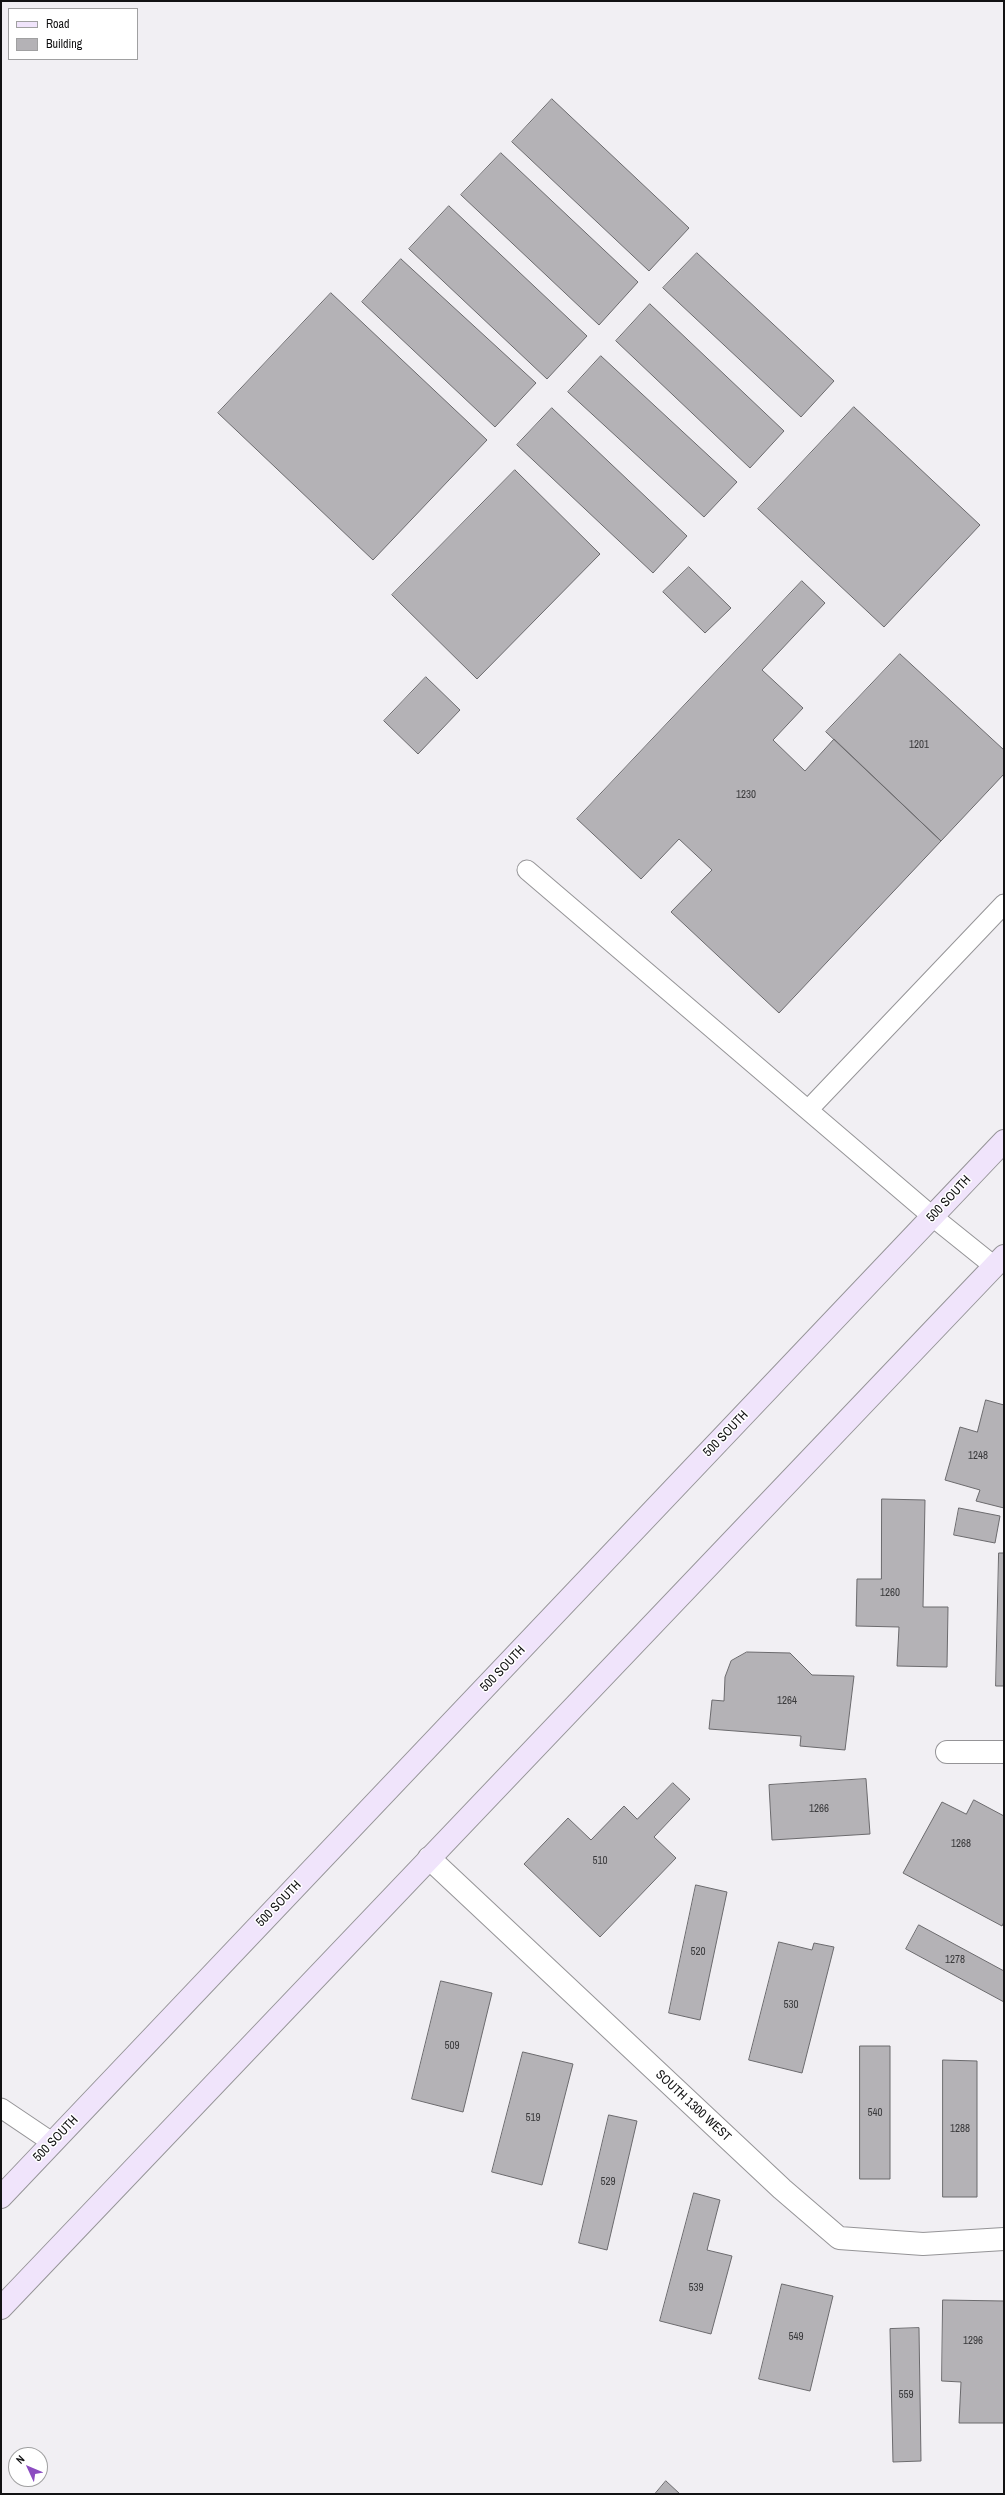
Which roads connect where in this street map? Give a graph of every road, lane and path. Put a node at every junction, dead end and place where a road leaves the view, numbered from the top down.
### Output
1 (527, 870) dead end
2 (1004, 904) edge
3 (808, 1110) junction
4 (1004, 1141) edge
5 (932, 1217) junction
6 (999, 1261) edge
7 (947, 1752) dead end
8 (1004, 1752) edge
9 (429, 1858) junction
10 (1, 2108) edge
11 (52, 2143) junction
12 (1, 2197) edge
13 (1004, 2239) edge
14 (1, 2308) edge

1 - 3 lane
2 - 3 lane
3 - 5 lane
4 - 5 main road, 500 SOUTH
5 - 6 lane
5 - 11 main road, 500 SOUTH
6 - 9 main road
7 - 8 street
9 - 13 street, SOUTH 1300 WEST
9 - 14 main road
10 - 11 lane
11 - 12 main road, 500 SOUTH

